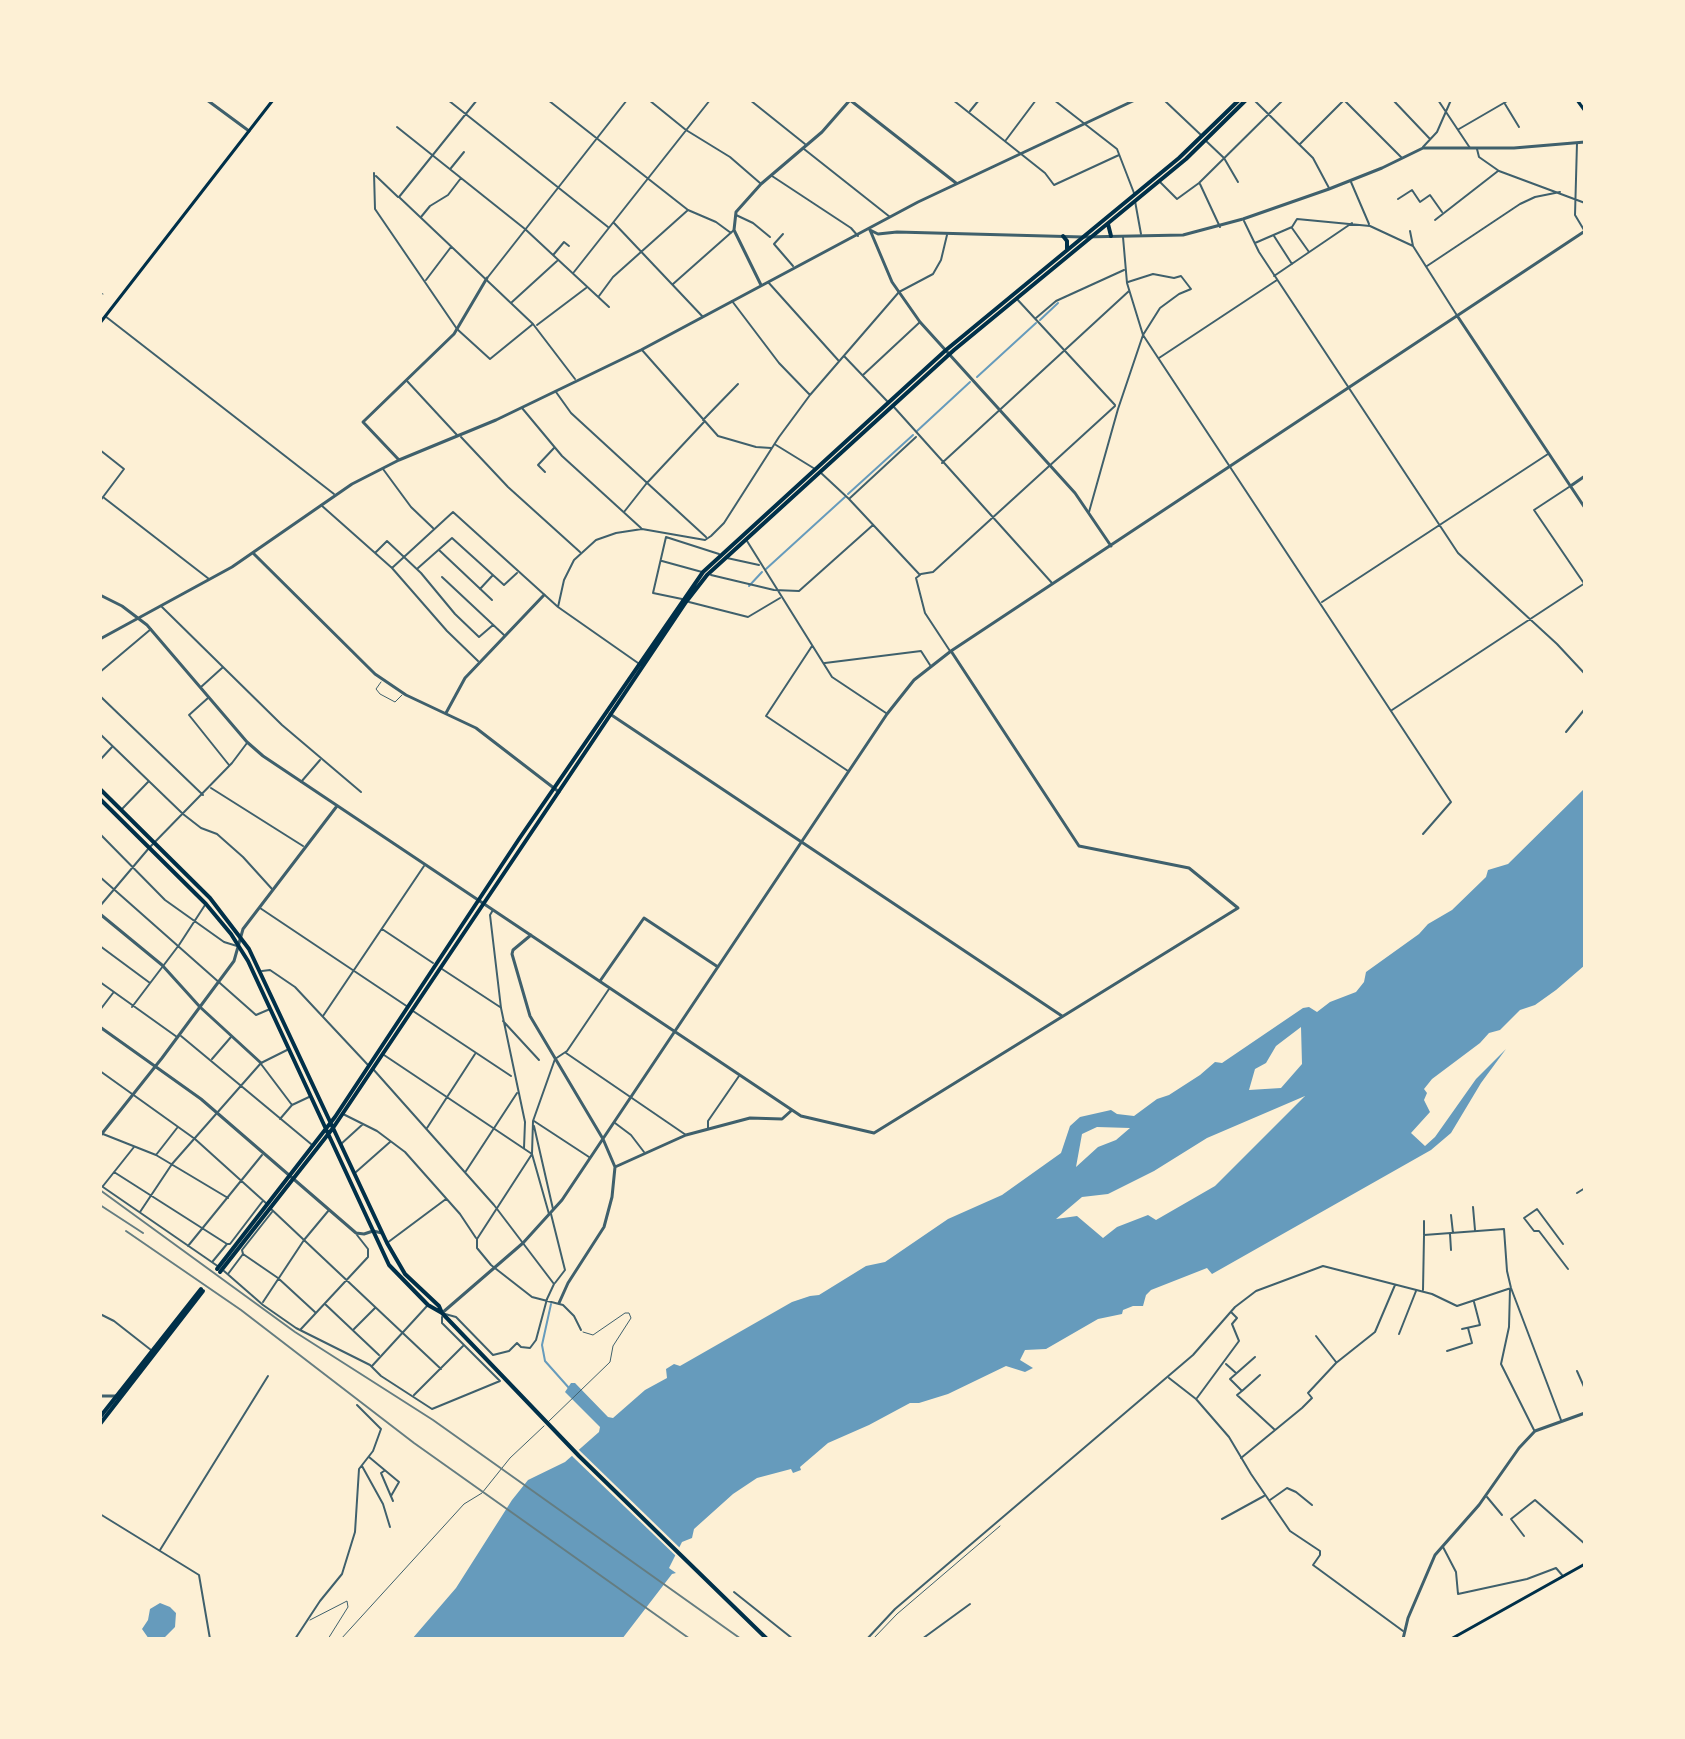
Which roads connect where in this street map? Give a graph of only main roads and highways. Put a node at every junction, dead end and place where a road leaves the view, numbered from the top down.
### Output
1 (273, 100) edge
2 (1239, 100) edge
3 (1246, 100) edge
4 (1577, 100) edge
5 (1585, 111) edge
6 (1204, 139) junction
7 (1109, 222) junction
8 (1063, 236) road end
9 (1111, 236) road end
10 (1066, 251) junction
11 (100, 323) edge
12 (948, 352) junction
13 (817, 470) junction
14 (722, 556) junction
15 (684, 601) junction
16 (609, 713) junction
17 (100, 789) edge
18 (100, 799) edge
19 (243, 949) junction
20 (410, 1008) junction
21 (371, 1067) junction
22 (331, 1122) junction
23 (333, 1128) junction
24 (327, 1132) junction
25 (292, 1176) junction
26 (220, 1269) road end
27 (202, 1290) dead end
28 (442, 1313) junction
29 (118, 1396) junction
30 (100, 1417) edge
31 (100, 1424) edge
32 (1585, 1564) edge
33 (767, 1639) edge
34 (1451, 1639) edge

1 - 11 main road
2 - 6 highway
3 - 6 highway
4 - 5 main road
6 - 7 highway
6 - 10 highway
7 - 9 highway
7 - 12 highway
8 - 10 highway
10 - 12 highway
12 - 13 highway
13 - 14 highway
13 - 14 highway
14 - 15 highway
15 - 16 highway
15 - 16 highway
16 - 20 highway
17 - 19 highway
18 - 19 highway
19 - 22 highway
19 - 24 highway
20 - 21 highway
20 - 21 highway
21 - 22 highway
21 - 23 highway
22 - 23 highway
22 - 24 highway
23 - 24 highway
23 - 28 highway
24 - 25 highway
24 - 25 highway
24 - 28 highway
25 - 26 highway
27 - 29 highway
28 - 33 highway
29 - 30 highway
29 - 31 highway
32 - 34 main road

